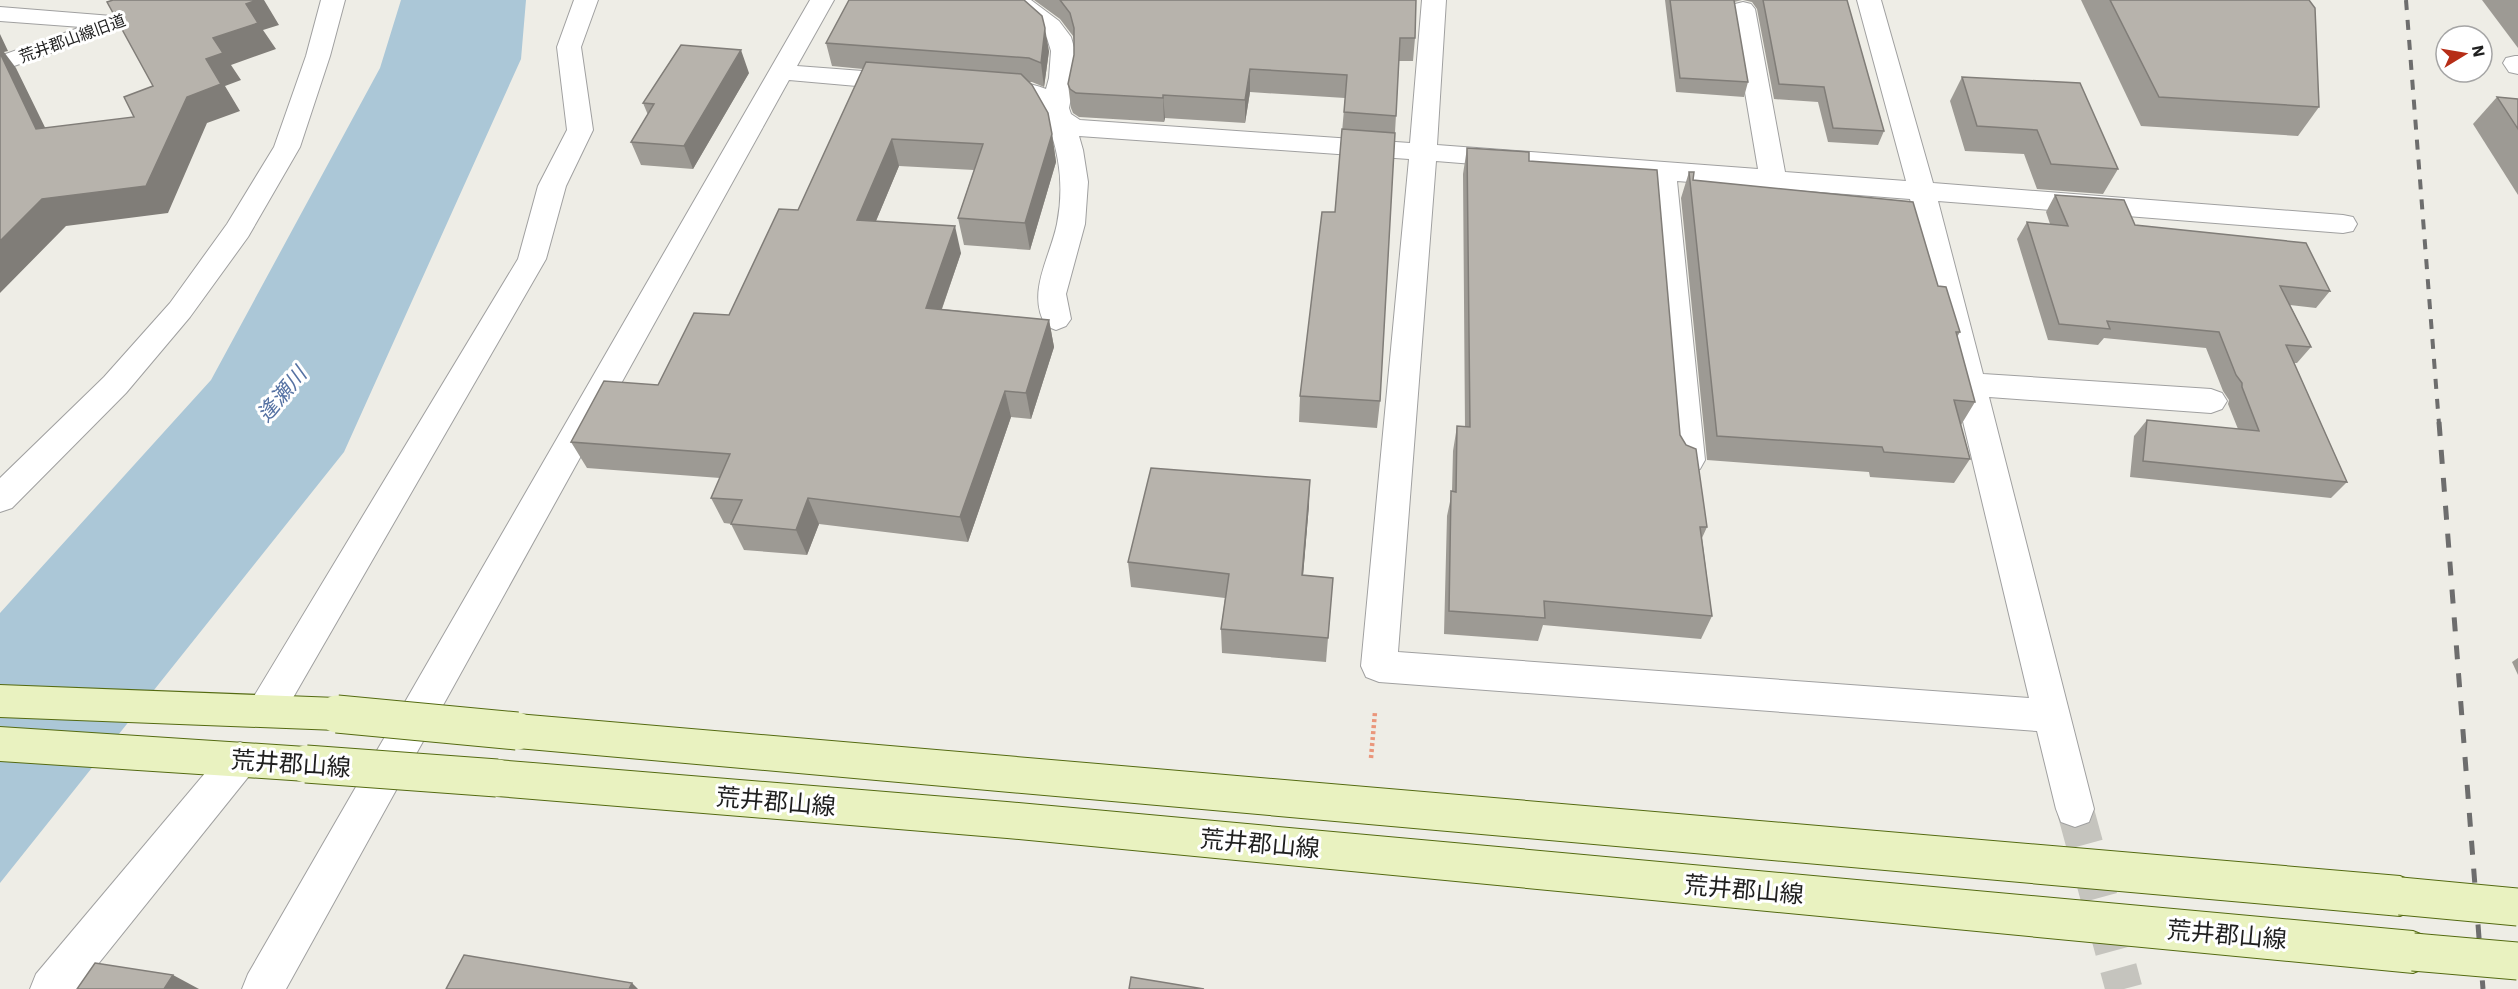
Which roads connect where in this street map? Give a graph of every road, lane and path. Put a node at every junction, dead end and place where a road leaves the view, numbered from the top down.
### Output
1 (178, 0) edge
2 (333, 0) edge
3 (586, 0) edge
4 (822, 0) edge
5 (1016, 0) edge
6 (1434, 0) edge
7 (1869, 0) edge
8 (1743, 9) dead end
9 (0, 14) edge
10 (118, 22) junction
11 (0, 64) edge
12 (781, 72) junction
13 (924, 84) edge
14 (972, 88) edge
15 (1061, 122) junction
16 (1423, 152) junction
17 (1663, 171) junction
18 (1773, 180) junction
19 (1922, 191) junction
20 (2343, 225) dead end
21 (1056, 319) dead end
22 (1968, 384) junction
23 (2211, 401) dead end
24 (1689, 460) edge
25 (0, 499) edge
26 (1379, 666) junction
27 (0, 701) edge
28 (249, 710) junction
29 (2050, 716) junction
30 (0, 744) edge
31 (222, 758) junction
32 (1370, 770) dead end
33 (2075, 809) tunnel mouth
34 (2518, 907) edge
35 (2518, 961) edge
36 (51, 989) edge
37 (263, 989) edge

1 - 10 street, 荒井郡山線旧道
2 - 25 street
3 - 28 street
4 - 12 street
5 - 15 street
6 - 16 street
7 - 19 street
8 - 18 street
9 - 10 street
10 - 11 street, 荒井郡山線旧道
12 - 13 street
12 - 37 street
14 - 15 street
15 - 16 street
15 - 21 street
16 - 17 street
16 - 26 street
17 - 18 street
17 - 24 street
18 - 19 street
19 - 20 street
19 - 22 street
22 - 23 street
22 - 29 street
26 - 29 street
26 - 32 path
27 - 28 main road
28 - 34 main road, bridge
29 - 33 street
30 - 31 main road, 荒井郡山線
31 - 35 main road, 荒井郡山線, bridge
31 - 36 street

